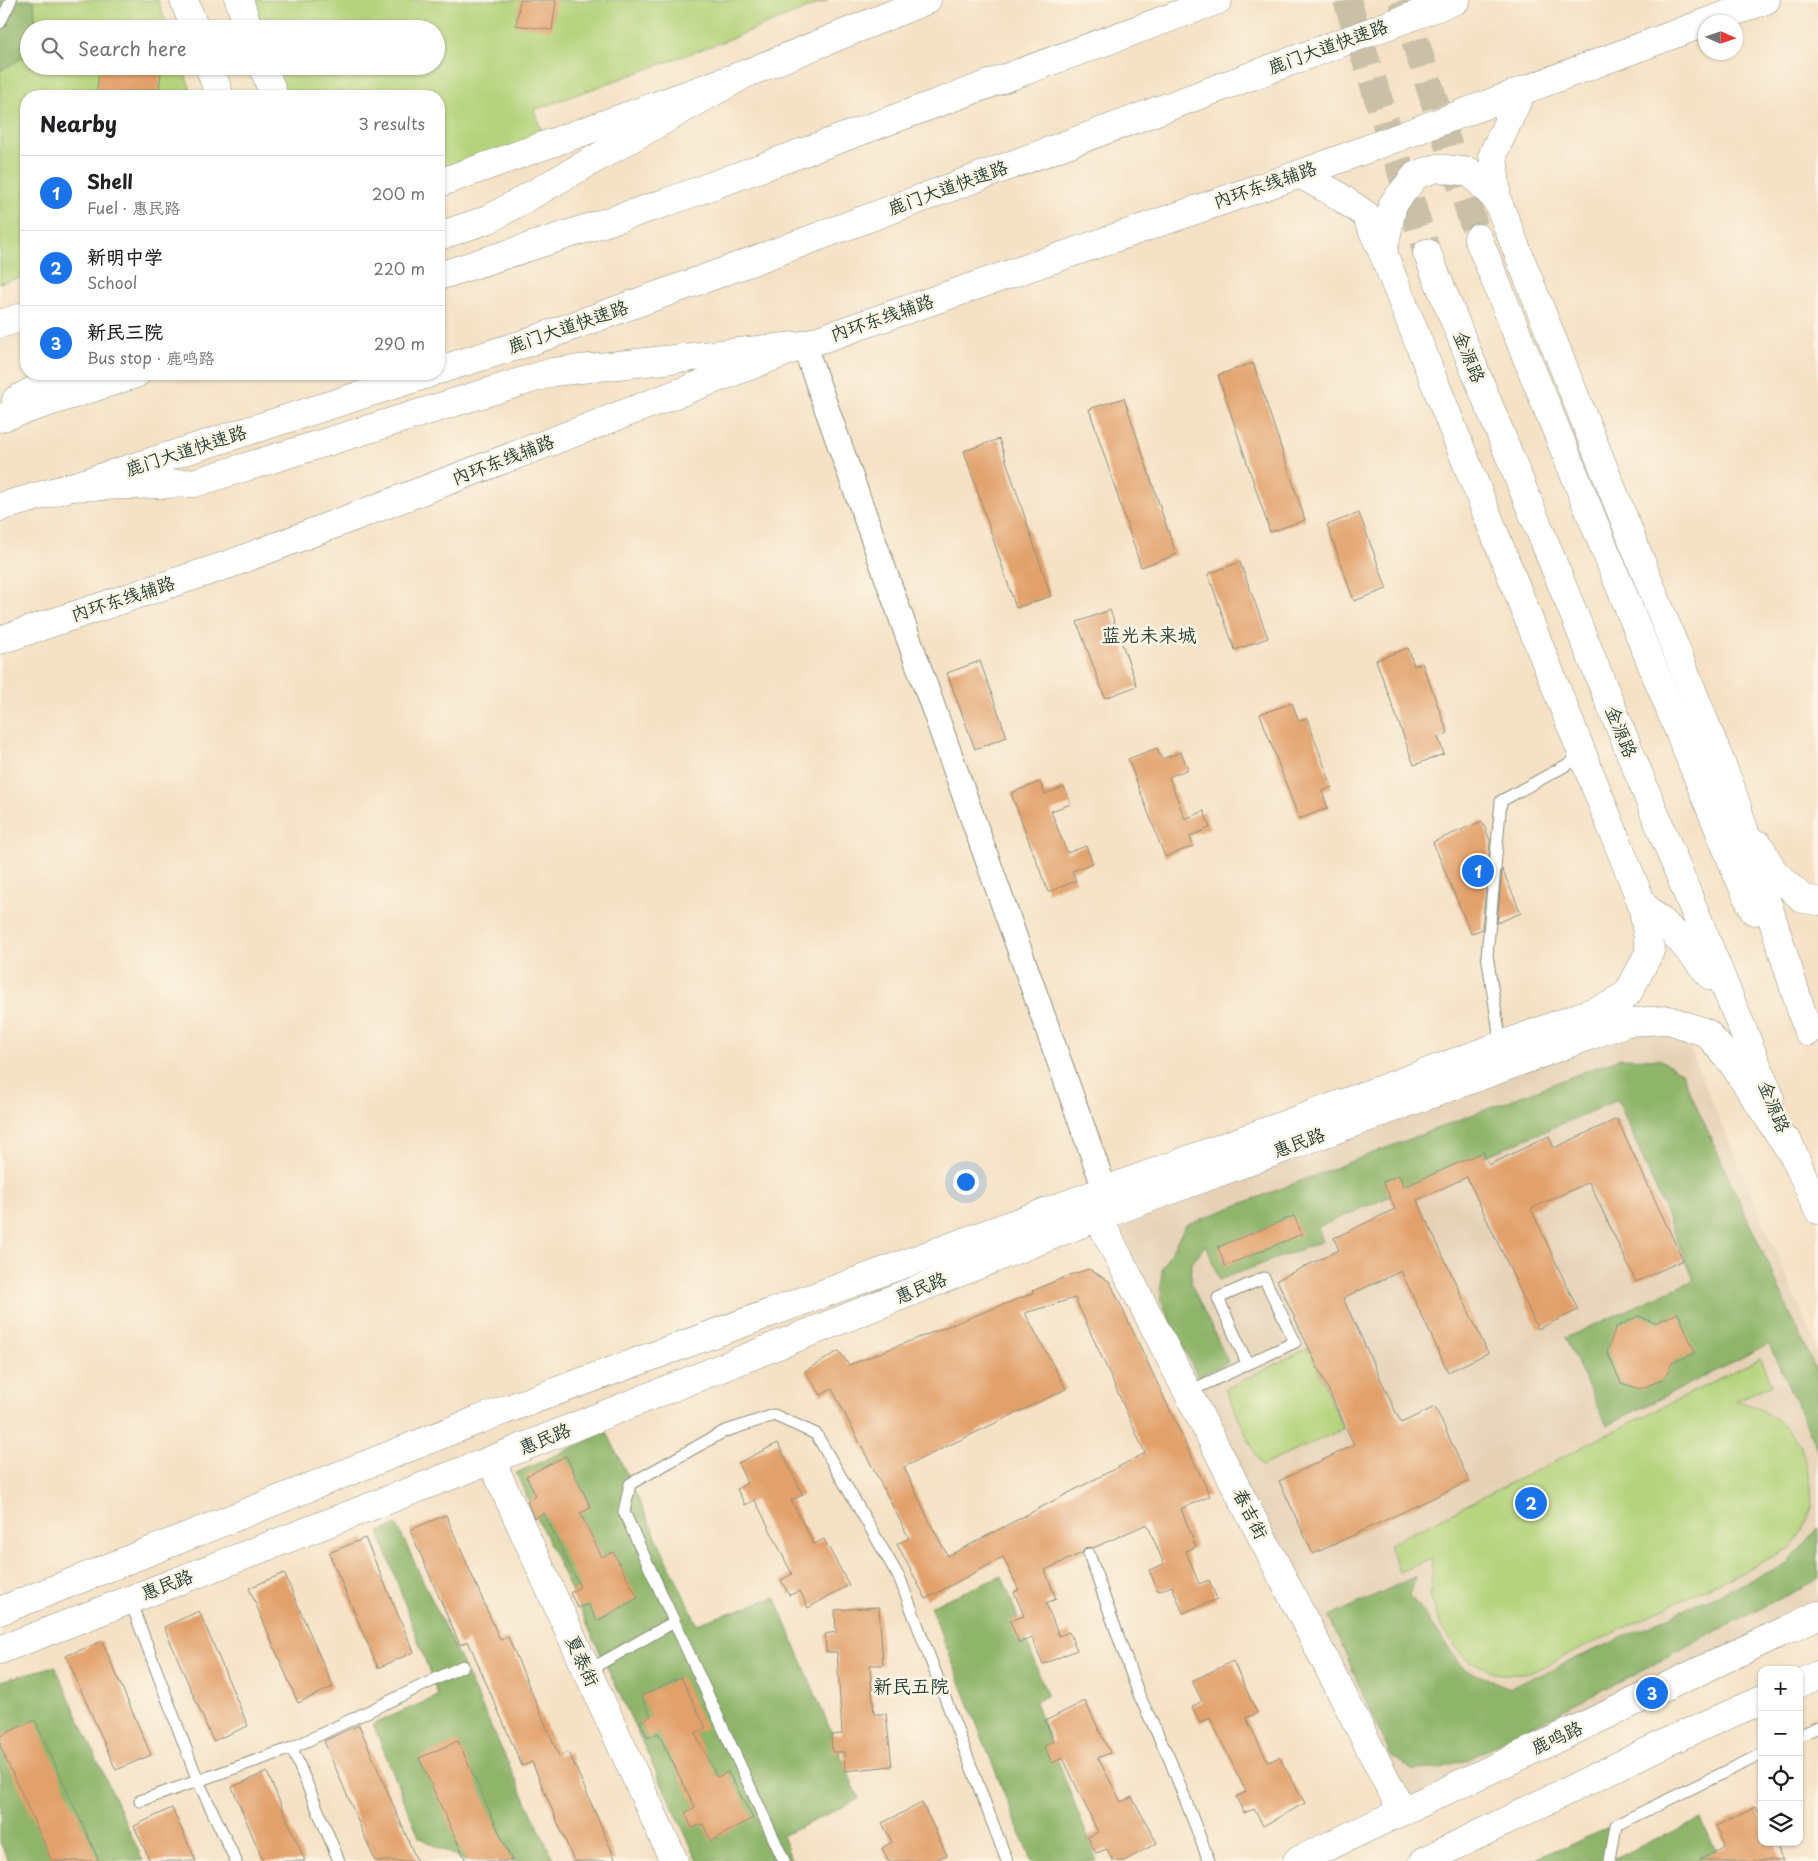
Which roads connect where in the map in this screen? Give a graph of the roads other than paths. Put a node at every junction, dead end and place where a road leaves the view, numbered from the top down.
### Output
1 (11, 0) edge
2 (184, 0) edge
3 (239, 0) edge
4 (926, 0) edge
5 (1218, 0) edge
6 (1456, 0) edge
7 (1766, 0) edge
8 (192, 20) edge
9 (247, 20) edge
10 (0, 24) edge
11 (745, 74) junction
12 (212, 75) edge
13 (266, 75) edge
14 (218, 90) edge
15 (272, 90) edge
16 (1522, 91) junction
17 (1300, 174) junction
18 (445, 181) edge
19 (1497, 200) junction
20 (445, 234) edge
21 (1478, 238) tunnel mouth
22 (1427, 253) tunnel mouth
23 (1383, 254) junction
24 (445, 274) edge
25 (20, 318) edge
26 (0, 324) edge
27 (804, 345) junction
28 (445, 368) edge
29 (52, 380) edge
30 (117, 380) edge
31 (409, 380) edge
32 (0, 409) edge
33 (0, 418) edge
34 (71, 487) junction
35 (0, 507) edge
36 (0, 640) edge
37 (1583, 756) junction
38 (1735, 802) junction
39 (1818, 901) edge
40 (1642, 904) junction
41 (1728, 996) junction
42 (1815, 1034) edge
43 (1501, 1045) junction
44 (1795, 1158) junction
45 (1105, 1190) junction
46 (1818, 1210) edge
47 (1098, 1218) junction
48 (1247, 1363) junction
49 (1188, 1392) junction
50 (491, 1460) junction
51 (1089, 1554) dead end
52 (130, 1600) junction
53 (0, 1611) edge
54 (1818, 1615) edge
55 (674, 1622) junction
56 (0, 1650) edge
57 (463, 1666) dead end
58 (587, 1671) junction
59 (1818, 1675) edge
60 (1803, 1682) edge
61 (1758, 1702) edge
62 (1818, 1727) edge
63 (1803, 1734) edge
64 (292, 1748) junction
65 (1758, 1756) edge
66 (198, 1781) junction
67 (140, 1801) dead end
68 (1402, 1811) junction
69 (669, 1858) edge
70 (1432, 1859) edge
71 (236, 1861) edge
72 (339, 1861) edge
73 (784, 1861) edge
74 (1007, 1861) edge
75 (1209, 1861) edge
76 (1297, 1861) edge
77 (1610, 1861) edge

1 - 10 lane
2 - 8 main road
3 - 9 main road
4 - 11 main road
5 - 24 main road
6 - 28 main road, 鹿门大道快速路
7 - 16 main road, 内环东线辅路
11 - 18 main road
11 - 20 main road
12 - 14 main road
13 - 15 main road
16 - 17 main road, 内环东线辅路
16 - 19 main road
17 - 23 main road
17 - 27 main road, 内环东线辅路
19 - 23 main road
19 - 38 main road
21 - 42 main road
22 - 41 main road, 金源路
23 - 37 main road
25 - 26 main road
27 - 34 main road
27 - 36 main road, 内环东线辅路
27 - 45 street
29 - 32 main road
30 - 33 main road
31 - 34 main road, 鹿门大道快速路
34 - 35 main road, 鹿门大道快速路
37 - 40 main road
37 - 43 lane
38 - 39 main road
38 - 42 main road
40 - 41 main road
40 - 43 main road, 惠民路
41 - 44 main road, 金源路
43 - 45 main road, 惠民路
44 - 46 main road, 金源路
44 - 47 main road, 惠民路
45 - 53 main road, 惠民路
47 - 49 main road, 春吉街
47 - 50 main road, 惠民路
48 - 48 lane
48 - 49 lane
49 - 68 main road, 春吉街
50 - 52 main road, 惠民路
50 - 58 main road, 夏泰街
51 - 75 lane
52 - 56 main road, 惠民路
52 - 66 lane
54 - 68 main road, 鹿鸣路
55 - 58 lane
55 - 73 lane
55 - 74 lane
57 - 64 lane
58 - 69 main road, 夏泰街
59 - 60 main road
61 - 70 main road
62 - 63 lane
64 - 66 lane
64 - 72 lane
65 - 77 lane
66 - 67 lane
66 - 71 lane
68 - 76 main road, 鹿鸣路

